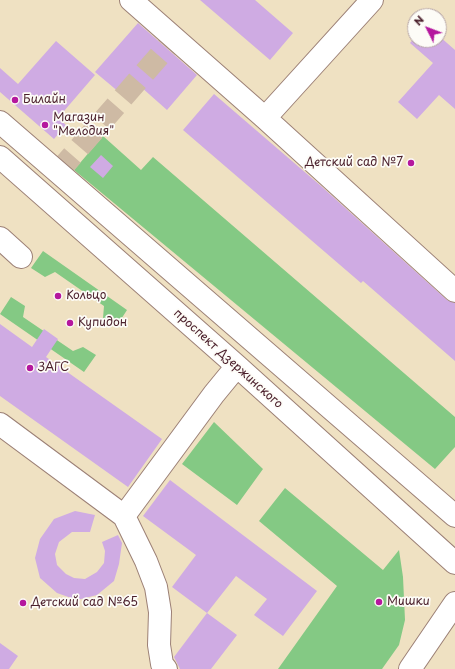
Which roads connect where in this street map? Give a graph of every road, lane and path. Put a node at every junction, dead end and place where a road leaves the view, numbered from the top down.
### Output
1 (131, 0) edge
2 (372, 0) edge
3 (265, 118) junction
4 (0, 122) edge
5 (3, 165) edge
6 (0, 238) edge
7 (21, 257) dead end
8 (455, 291) edge
9 (237, 366) junction
10 (0, 424) edge
11 (124, 516) junction
12 (455, 516) edge
13 (455, 563) edge
14 (455, 603) edge
15 (166, 669) edge
16 (410, 669) edge

1 - 3 street
2 - 3 street
3 - 8 street
4 - 12 street
5 - 9 street, проспект Дзержинского
6 - 7 street
9 - 11 street
9 - 13 street, проспект Дзержинского
10 - 11 street
11 - 15 street
14 - 16 street

